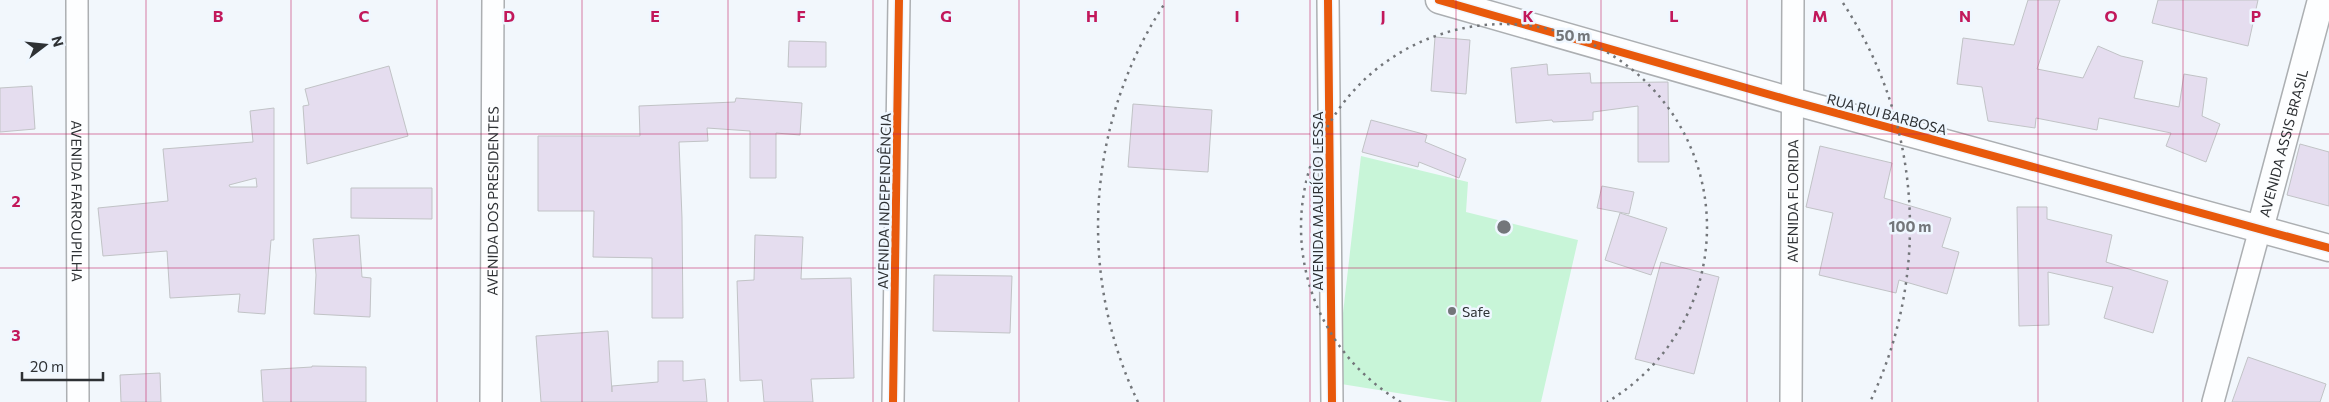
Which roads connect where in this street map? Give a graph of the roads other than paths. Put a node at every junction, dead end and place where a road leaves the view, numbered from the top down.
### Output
1 (77, 0) edge
2 (493, 0) edge
3 (899, 0) edge
4 (1328, 0) edge
5 (1439, 0) edge
6 (1793, 0) edge
7 (2321, 0) edge
8 (1792, 101) junction
9 (2260, 229) junction
10 (2329, 248) edge
11 (78, 402) edge
12 (491, 402) edge
13 (893, 402) edge
14 (1332, 402) edge
15 (1792, 402) edge
16 (2213, 402) edge

1 - 11 street, AVENIDA FARROUPILHA
2 - 12 street, AVENIDA DOS PRESIDENTES
3 - 13 street, AVENIDA INDEPENDÊNCIA
4 - 14 street, AVENIDA MAURÍCIO LESSA
5 - 8 street, RUA RUI BARBOSA
6 - 8 street, AVENIDA FLORIDA
7 - 9 street, AVENIDA ASSIS BRASIL
8 - 9 street, RUA RUI BARBOSA
8 - 15 street, AVENIDA FLORIDA
9 - 10 street, RUA RUI BARBOSA
9 - 16 street, AVENIDA ASSIS BRASIL

